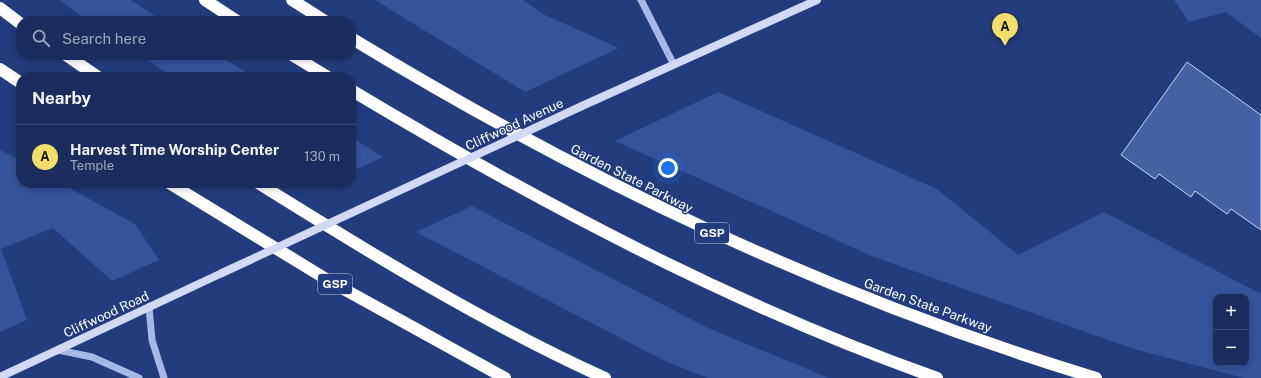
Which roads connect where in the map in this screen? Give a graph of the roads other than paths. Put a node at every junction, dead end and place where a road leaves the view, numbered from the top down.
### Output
1 (205, 0) edge
2 (292, 0) edge
3 (641, 0) edge
4 (818, 0) edge
5 (0, 8) edge
6 (230, 16) edge
7 (317, 16) edge
8 (16, 20) edge
9 (356, 41) edge
10 (73, 60) edge
11 (300, 60) edge
12 (674, 65) junction
13 (0, 69) edge
14 (91, 72) edge
15 (320, 72) edge
16 (16, 80) edge
17 (356, 93) edge
18 (177, 188) edge
19 (266, 188) edge
20 (222, 273) joint
21 (148, 308) junction
22 (58, 350) junction
23 (0, 377) edge
24 (139, 378) edge
25 (164, 378) edge
26 (505, 378) edge
27 (604, 378) edge
28 (937, 378) edge
29 (1096, 378) edge

1 - 6 highway
2 - 7 highway
3 - 12 street
4 - 12 main road, Cliffwood Avenue
5 - 8 highway
9 - 29 highway, Garden State Parkway / GSP
10 - 14 highway
11 - 15 highway
12 - 20 main road, Cliffwood Avenue, bridge
13 - 16 highway
17 - 28 highway
18 - 26 highway, GSP
19 - 27 highway
20 - 21 main road, Cliffwood Road
21 - 22 main road, Cliffwood Road
21 - 25 street
22 - 23 main road, Cliffwood Road
22 - 24 street

